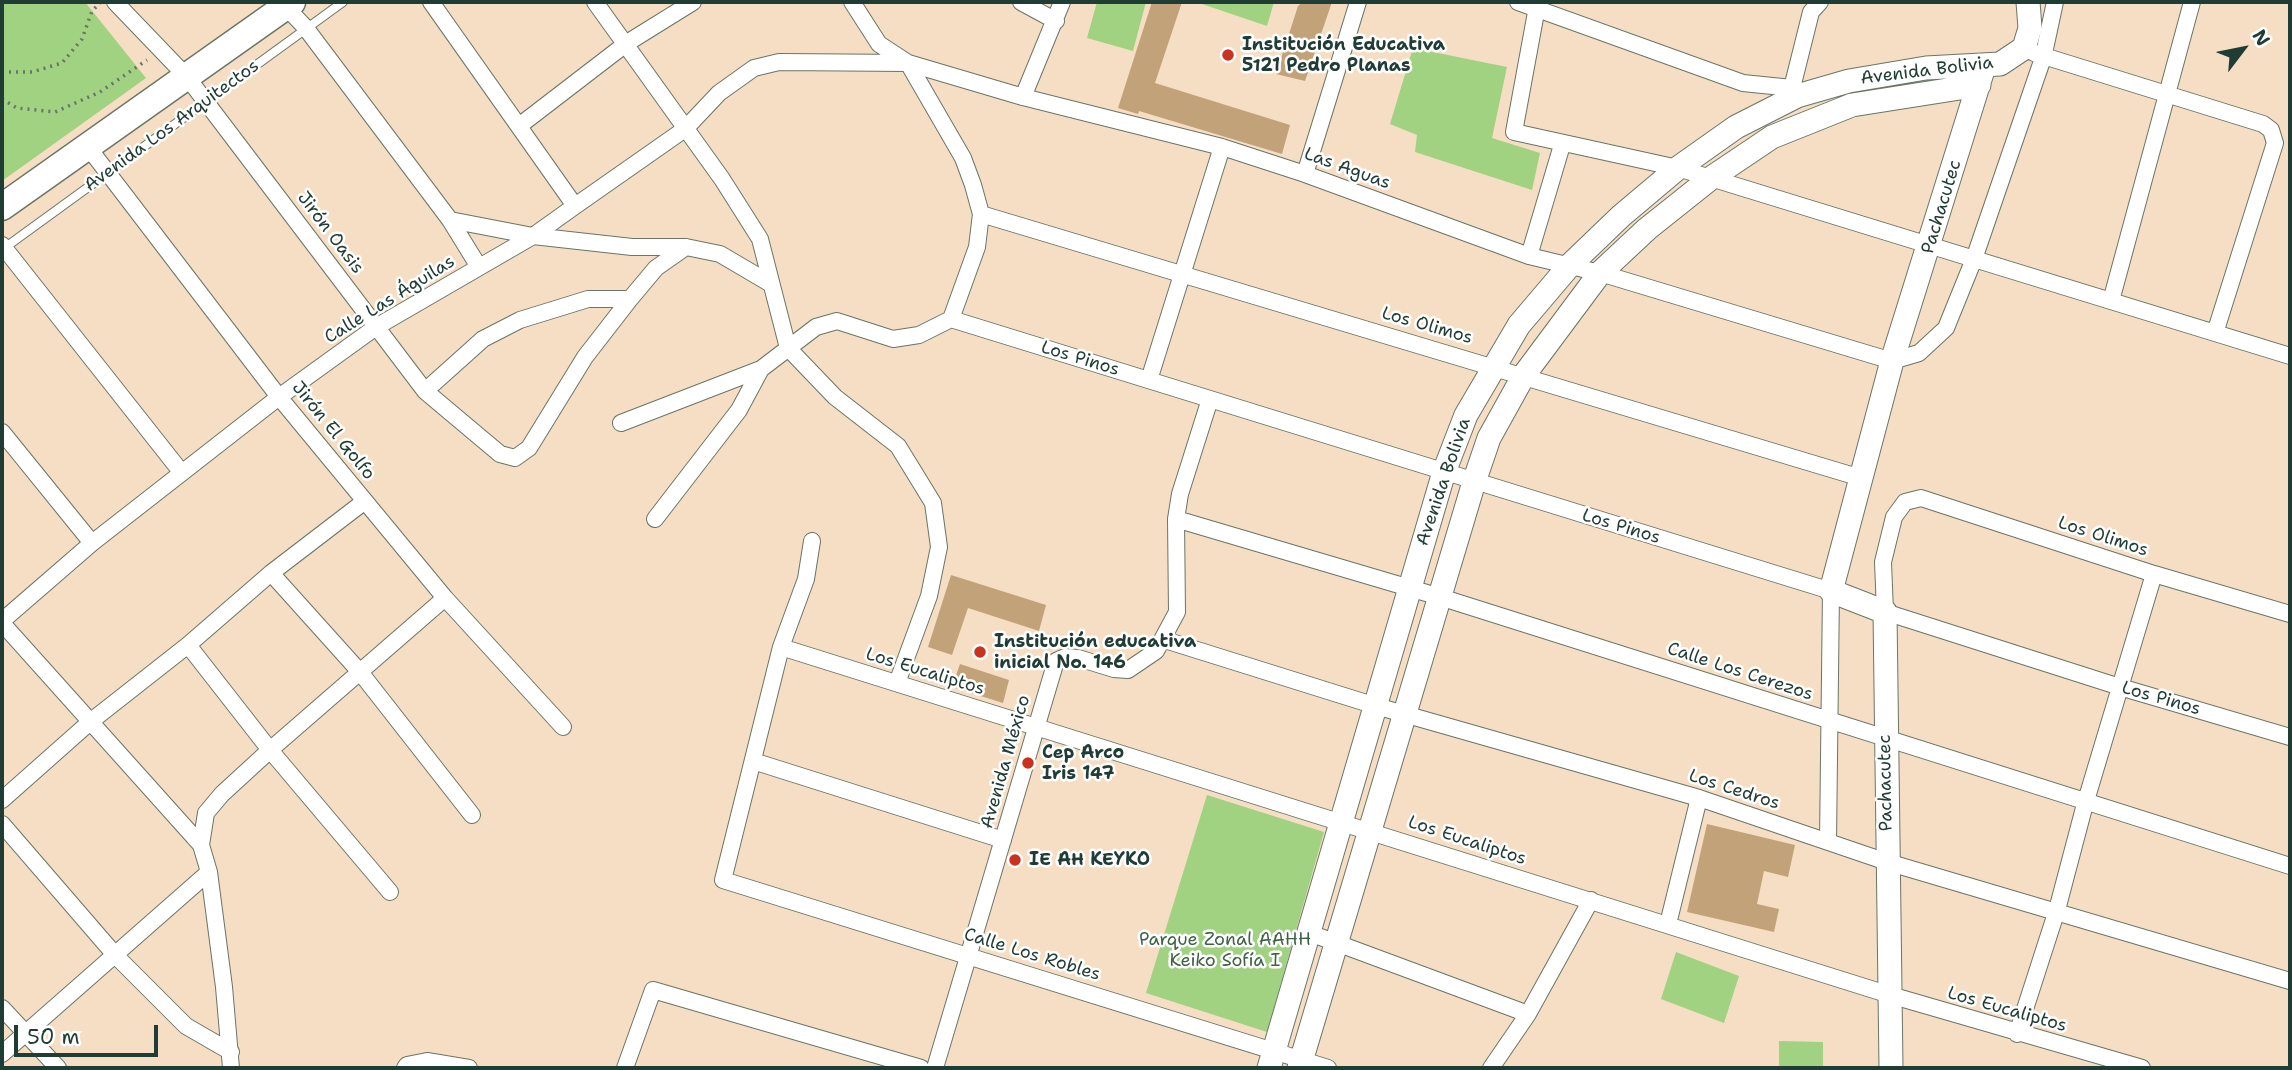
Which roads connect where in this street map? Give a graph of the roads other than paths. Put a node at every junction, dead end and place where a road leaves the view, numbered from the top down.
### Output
1 (115, 2) edge
2 (343, 2) edge
3 (431, 2) edge
4 (596, 2) edge
5 (693, 2) edge
6 (852, 2) edge
7 (1021, 2) edge
8 (1062, 2) edge
9 (1358, 2) edge
10 (1518, 2) edge
11 (1820, 2) edge
12 (2028, 2) edge
13 (2055, 2) edge
14 (2192, 2) edge
15 (286, 3) edge
16 (1537, 7) junction
17 (1056, 21) junction
18 (305, 27) junction
19 (627, 43) junction
20 (2033, 53) junction
21 (779, 62) joint
22 (908, 63) junction
23 (1981, 76) junction
24 (187, 77) junction
25 (1794, 92) junction
26 (2167, 95) junction
27 (1023, 97) junction
28 (206, 102) junction
29 (519, 126) junction
30 (685, 129) junction
31 (1562, 145) junction
32 (88, 147) junction
33 (1222, 148) junction
34 (1678, 168) junction
35 (108, 173) junction
36 (1306, 174) junction
37 (1711, 178) junction
38 (575, 206) junction
39 (2, 207) edge
40 (981, 214) junction
41 (450, 220) junction
42 (533, 236) junction
43 (1930, 246) junction
44 (686, 247) junction
45 (3, 248) edge
46 (1529, 256) junction
47 (1974, 260) junction
48 (1570, 265) junction
49 (479, 267) junction
50 (1600, 273) junction
51 (1182, 274) junction
52 (771, 284) junction
53 (630, 299) junction
54 (2111, 301) junction
55 (951, 319) junction
56 (376, 327) junction
57 (2216, 333) junction
58 (788, 348) junction
59 (2290, 356) edge
60 (1892, 361) junction
61 (1493, 365) junction
62 (761, 369) junction
63 (1524, 375) junction
64 (1149, 380) junction
65 (425, 391) junction
66 (279, 397) junction
67 (1210, 399) junction
68 (621, 423) dead end
69 (2, 432) edge
70 (1444, 472) junction
71 (182, 473) junction
72 (1861, 478) junction
73 (1474, 482) junction
74 (365, 501) junction
75 (1905, 502) joint
76 (655, 519) dead end
77 (1176, 519) junction
78 (812, 541) dead end
79 (92, 543) junction
80 (271, 573) junction
81 (2154, 574) junction
82 (1410, 588) junction
83 (1831, 591) junction
84 (1440, 597) junction
85 (445, 598) junction
86 (1885, 612) junction
87 (2290, 614) edge
88 (2, 622) edge
89 (1165, 640) junction
90 (188, 645) junction
91 (781, 647) junction
92 (360, 672) junction
93 (897, 683) junction
94 (2120, 687) junction
95 (1376, 706) junction
96 (1405, 714) junction
97 (1829, 720) junction
98 (90, 722) junction
99 (563, 727) dead end
100 (1036, 727) junction
101 (1885, 737) junction
102 (2290, 737) edge
103 (270, 750) junction
104 (753, 761) junction
105 (1699, 798) junction
106 (2, 800) edge
107 (2085, 804) junction
108 (472, 815) dead end
109 (1342, 821) junction
110 (2, 824) edge
111 (1371, 830) junction
112 (1003, 840) junction
113 (1828, 842) junction
114 (201, 845) junction
115 (1887, 862) junction
116 (2290, 866) edge
117 (209, 872) junction
118 (390, 892) dead end
119 (1591, 901) junction
120 (2057, 910) junction
121 (1668, 925) junction
122 (1307, 932) junction
123 (1335, 942) junction
124 (116, 956) junction
125 (969, 956) junction
126 (2290, 981) edge
127 (1890, 995) junction
128 (2, 1008) edge
129 (1528, 1014) junction
130 (25, 1034) junction
131 (2017, 1034) junction
132 (2, 1054) edge
133 (1272, 1059) edge
134 (231, 1060) edge
135 (1300, 1064) edge
136 (58, 1068) edge
137 (405, 1068) edge
138 (469, 1068) edge
139 (625, 1068) edge
140 (920, 1068) edge
141 (935, 1068) edge
142 (1328, 1068) edge
143 (1491, 1068) edge
144 (1891, 1068) edge
145 (2141, 1068) edge

1 - 24 street, Jirón Oasis
2 - 18 lane, Avenida Los Arquitectos
3 - 29 street
4 - 19 street
5 - 19 street
6 - 22 street
7 - 17 street
8 - 17 street
9 - 36 street
10 - 16 street
11 - 25 street
12 - 20 main road
13 - 20 street
14 - 26 street
15 - 18 street
15 - 24 main road, Avenida Los Arquitectos
16 - 25 street
16 - 31 street
17 - 27 street
18 - 28 lane, Avenida Los Arquitectos
18 - 41 street
19 - 29 street
19 - 30 street
20 - 23 main road, Avenida Bolivia
20 - 26 street
20 - 47 street
21 - 22 street, Las Aguas
21 - 30 street, Calle Las Águilas
22 - 27 street, Las Aguas
22 - 40 street
23 - 25 main road, Avenida Bolivia
23 - 37 main road, Avenida Bolivia
23 - 43 main road, Pachacutec
24 - 28 street, Jirón Oasis
24 - 32 main road, Avenida Los Arquitectos
25 - 34 main road, Avenida Bolivia
26 - 54 street
26 - 57 street
27 - 33 street, Las Aguas
28 - 35 lane, Avenida Los Arquitectos
28 - 56 street, Jirón Oasis
29 - 38 street
30 - 38 street, Calle Las Águilas
30 - 52 street
31 - 34 street
31 - 46 street
32 - 35 street, Jirón El Golfo
32 - 39 main road, Avenida Los Arquitectos
33 - 36 street, Las Aguas
33 - 51 street
34 - 37 street
34 - 48 main road, Avenida Bolivia
35 - 45 lane, Avenida Los Arquitectos
35 - 66 street, Jirón El Golfo
36 - 46 street, Las Aguas
37 - 43 street
37 - 50 main road, Avenida Bolivia
38 - 42 street, Calle Las Águilas
40 - 51 street, Los Olimos
40 - 55 street
41 - 42 street
41 - 49 street
42 - 44 street
42 - 49 street, Calle Las Águilas
43 - 47 street
43 - 60 main road, Pachacutec
44 - 52 street
44 - 53 street
45 - 71 street
46 - 48 street, Las Aguas
47 - 54 street
47 - 60 street
48 - 50 street, Las Aguas
48 - 61 main road, Avenida Bolivia
49 - 56 street, Calle Las Águilas
50 - 60 street, Las Aguas
50 - 63 main road, Avenida Bolivia
51 - 61 street, Los Olimos
51 - 64 street
52 - 58 street
53 - 65 street
53 - 65 street, Jirón Oasis
54 - 57 street
55 - 58 street
55 - 64 street, Los Pinos
56 - 65 street, Jirón Oasis
56 - 66 street, Calle Las Águilas
57 - 59 street
58 - 62 street
58 - 93 street
60 - 72 main road, Pachacutec
61 - 63 street, Los Olimos
61 - 70 main road, Avenida Bolivia
62 - 68 street
62 - 76 street
63 - 72 street, Los Olimos
63 - 73 main road, Avenida Bolivia
64 - 67 street, Los Pinos
66 - 71 street, Calle Las Águilas
66 - 74 street, Jirón El Golfo
67 - 70 street, Los Pinos
67 - 77 street, Avenida México
69 - 79 street
70 - 73 street, Los Pinos
70 - 82 main road, Avenida Bolivia
71 - 79 street, Calle Las Águilas
72 - 83 main road, Pachacutec
73 - 83 street, Los Pinos
73 - 84 main road, Avenida Bolivia
74 - 80 street
74 - 85 street, Jirón El Golfo
75 - 81 street, Los Olimos
75 - 86 street, Pachacutec
77 - 82 street, Calle Los Cerezos
77 - 89 street, Avenida México
78 - 91 street
79 - 88 street, Calle Las Águilas
80 - 90 street
80 - 92 street
81 - 87 street, Los Olimos
81 - 94 street
82 - 84 street, Calle Los Cerezos
82 - 95 main road, Avenida Bolivia
83 - 86 main road, Los Pinos
83 - 97 street
84 - 96 main road, Avenida Bolivia
84 - 97 street, Calle Los Cerezos
85 - 92 street
85 - 99 street, Jirón El Golfo
86 - 94 street, Los Pinos
86 - 101 main road, Pachacutec
88 - 98 street
89 - 95 street, Los Cedros
89 - 100 street, Avenida México
90 - 98 street
90 - 103 street
91 - 93 street, Los Eucaliptos
91 - 104 street
92 - 103 street
92 - 108 street
93 - 100 street, Los Eucaliptos
94 - 102 street, Los Pinos
94 - 107 street
95 - 96 street, Los Cedros
95 - 109 main road, Avenida Bolivia
96 - 105 street, Los Cedros
96 - 111 main road, Avenida Bolivia
97 - 101 street, Calle Los Cerezos
97 - 113 street
98 - 106 street
98 - 114 street
100 - 109 street, Los Eucaliptos
100 - 112 street, Avenida México
101 - 107 street, Calle Los Cerezos
101 - 115 main road, Pachacutec
103 - 114 street
103 - 118 street
104 - 112 street
104 - 125 street, Calle Los Robles
105 - 113 street, Los Cedros
105 - 121 street
107 - 116 street, Calle Los Cerezos
107 - 120 street
109 - 111 street, Los Eucaliptos
109 - 122 main road, Avenida Bolivia
110 - 124 street
111 - 119 street, Los Eucaliptos
111 - 123 main road, Avenida Bolivia
112 - 125 street, Avenida México
113 - 115 street, Los Cedros
114 - 117 street
115 - 120 street, Los Cedros
115 - 127 main road, Pachacutec
117 - 124 street
117 - 134 street
119 - 121 street, Los Eucaliptos
119 - 129 street
120 - 126 street, Los Cedros
120 - 131 street
121 - 127 street, Los Eucaliptos
122 - 123 street
122 - 133 main road, Avenida Bolivia
123 - 129 street
123 - 135 main road, Avenida Bolivia
124 - 130 street
124 - 134 street
125 - 133 street, Calle Los Robles
125 - 141 street, Avenida México
127 - 131 street, Los Eucaliptos
127 - 144 main road, Pachacutec
128 - 130 street
129 - 143 street
130 - 132 street
130 - 136 street
131 - 145 street, Los Eucaliptos
133 - 135 street, Calle Los Robles
135 - 142 street, Calle Los Robles
137 - 138 street
139 - 140 street

